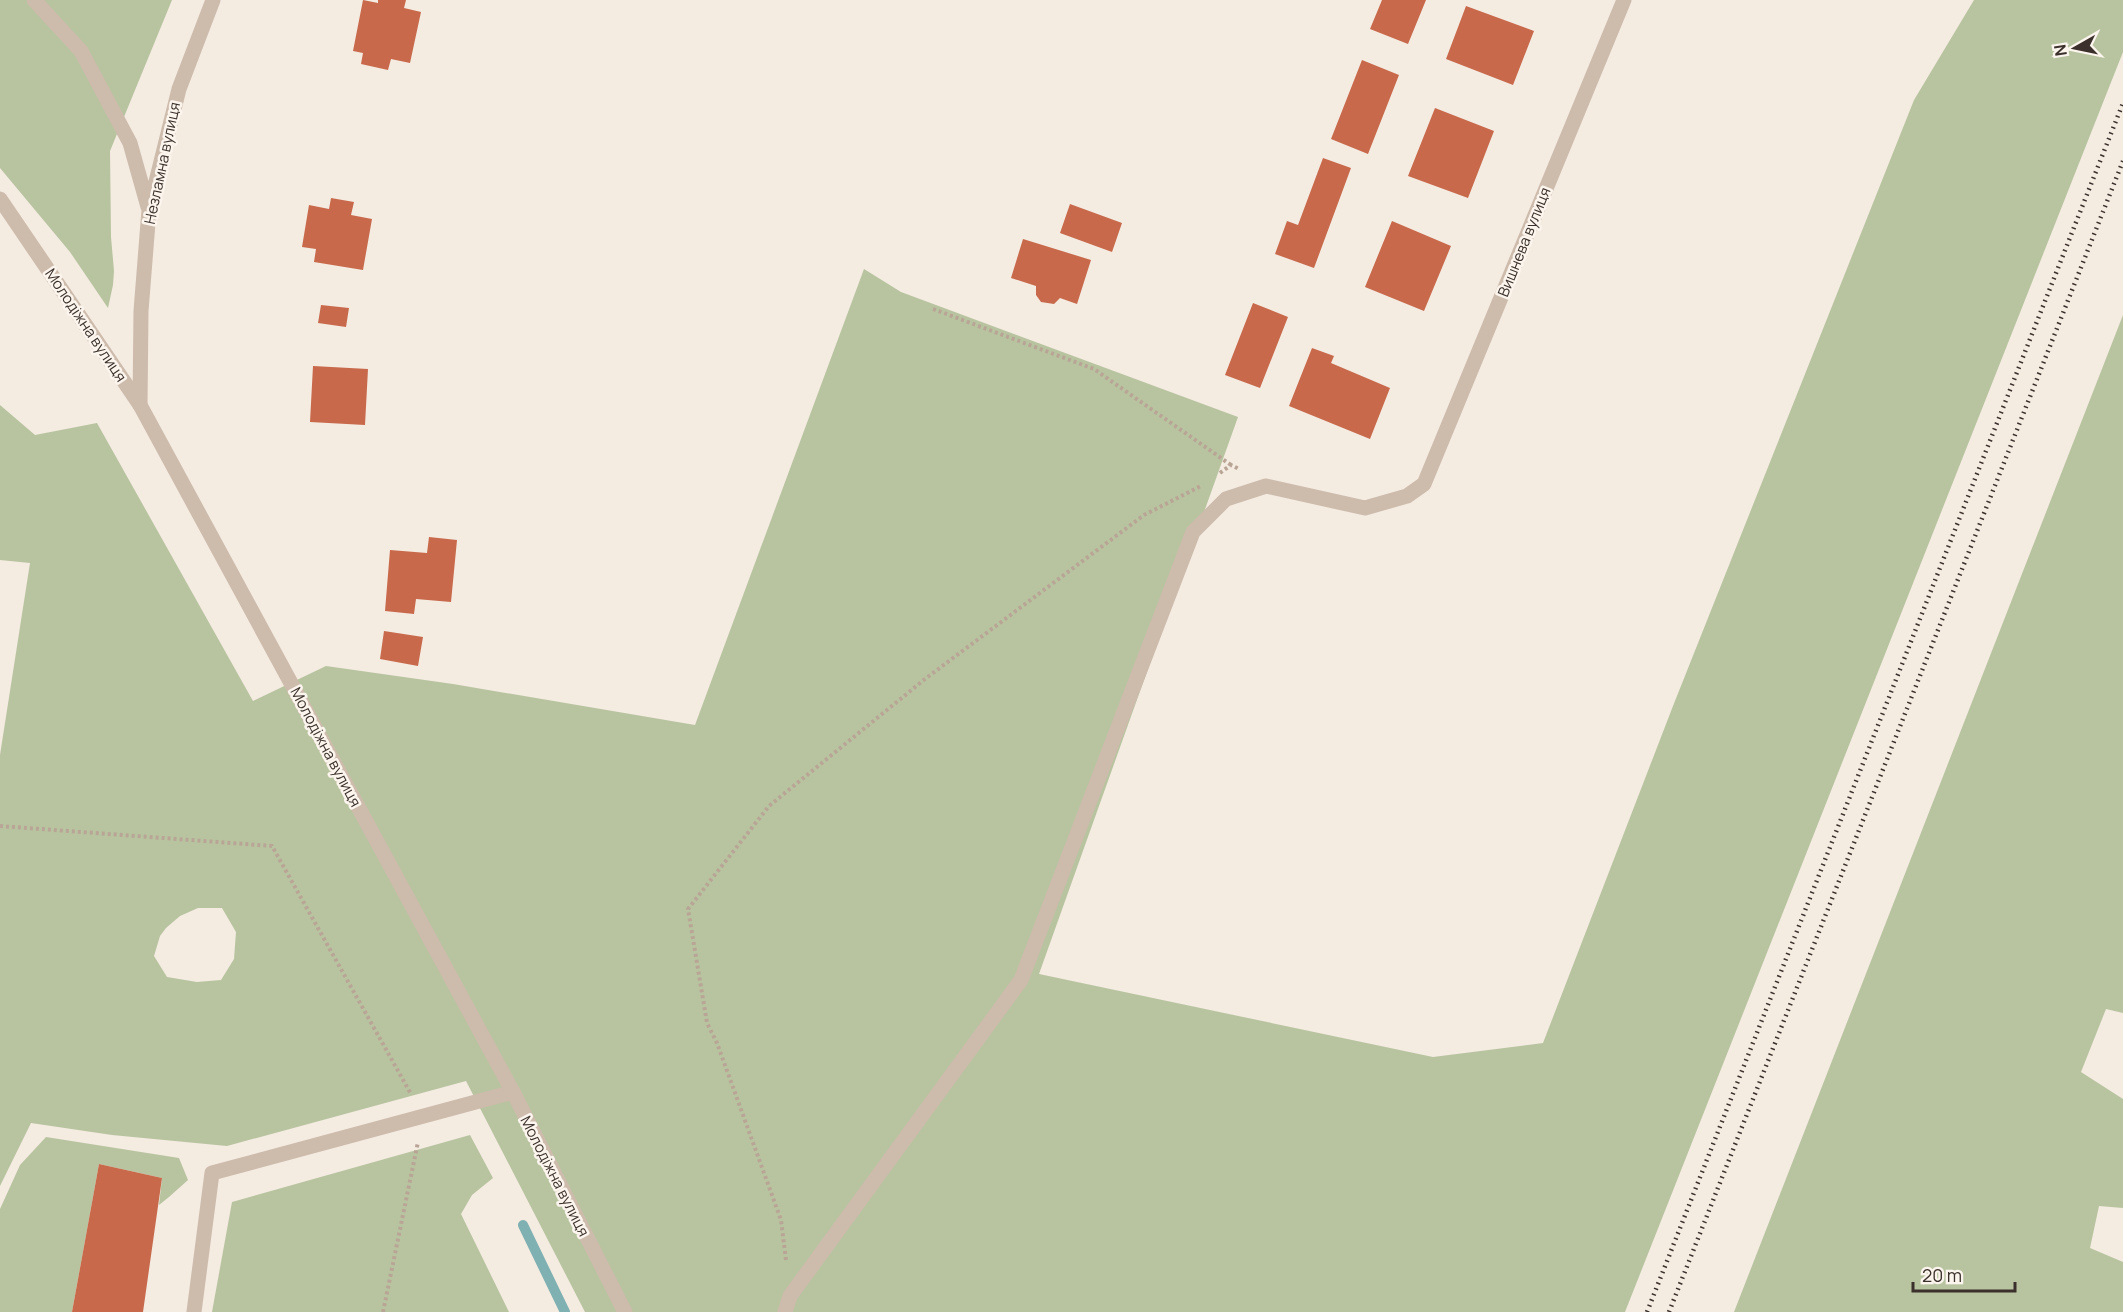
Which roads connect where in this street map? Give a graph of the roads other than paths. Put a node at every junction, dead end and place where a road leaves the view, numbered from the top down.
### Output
1 (34, 0) edge
2 (213, 0) edge
3 (1624, 0) edge
4 (0, 199) edge
5 (149, 210) junction
6 (140, 405) junction
7 (513, 1092) junction
8 (194, 1312) edge
9 (625, 1312) edge
10 (785, 1312) edge

1 - 5 street
2 - 5 street, Незламна вулиця
3 - 10 street, Вишнева вулиця
4 - 6 street, Молодіжна вулиця
5 - 6 street, Незламна вулиця
6 - 7 street, Молодіжна вулиця
7 - 8 street
7 - 9 street, Молодіжна вулиця

